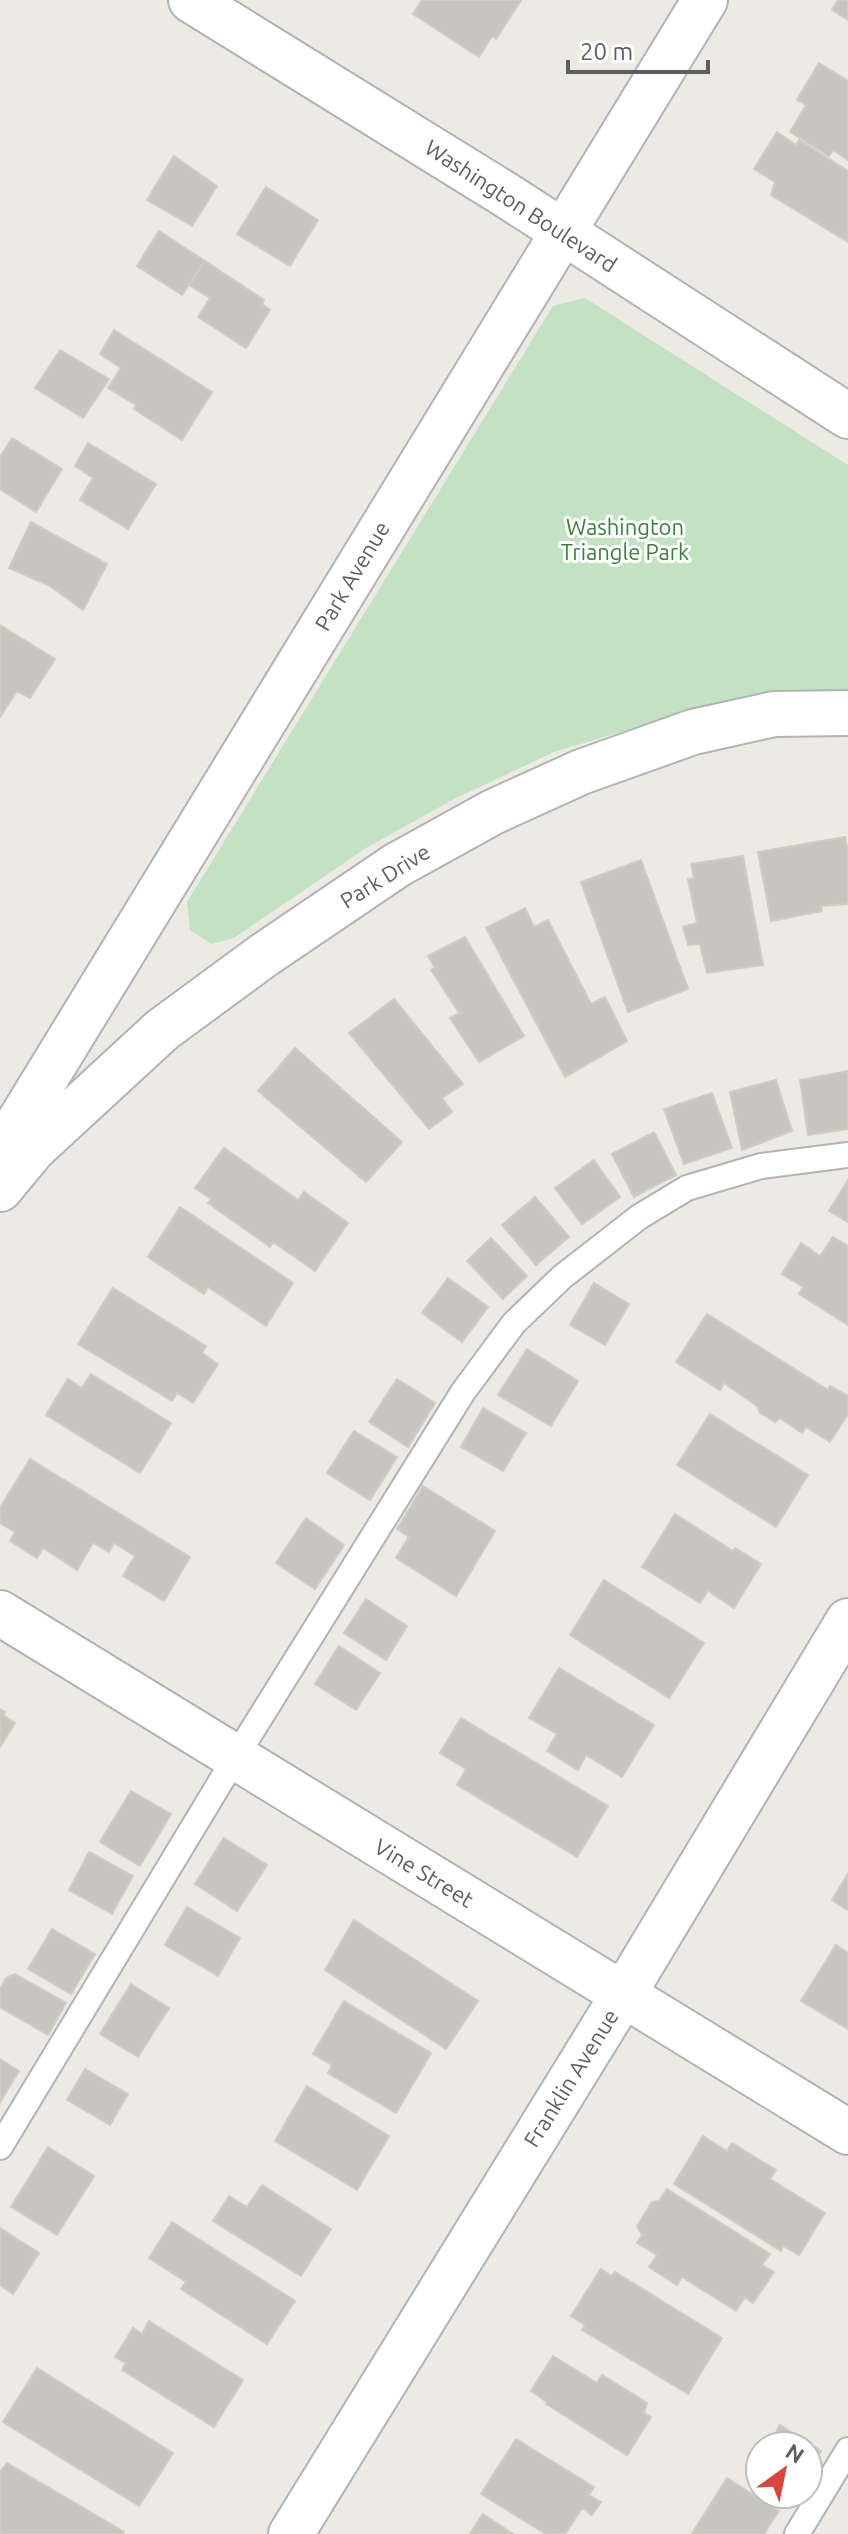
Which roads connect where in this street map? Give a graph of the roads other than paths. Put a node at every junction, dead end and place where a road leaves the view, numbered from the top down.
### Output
1 (191, 0) edge
2 (705, 0) edge
3 (562, 233) junction
4 (848, 416) edge
5 (848, 713) edge
6 (0, 1153) edge
7 (848, 1155) edge
8 (0, 1189) edge
9 (0, 1613) edge
10 (848, 1621) edge
11 (235, 1758) junction
12 (623, 1995) junction
13 (848, 2132) edge
14 (0, 2147) edge
15 (848, 2450) edge
16 (291, 2534) edge
17 (797, 2534) edge

1 - 3 street, Washington Boulevard
2 - 3 street, Park Avenue
3 - 4 street, Washington Boulevard
3 - 6 street, Park Avenue
5 - 8 street, Park Drive
7 - 11 lane
9 - 11 street, Vine Street
10 - 12 street, Franklin Avenue
11 - 12 street, Vine Street
11 - 14 lane
12 - 13 street, Vine Street
12 - 16 street, Franklin Avenue
15 - 17 lane

